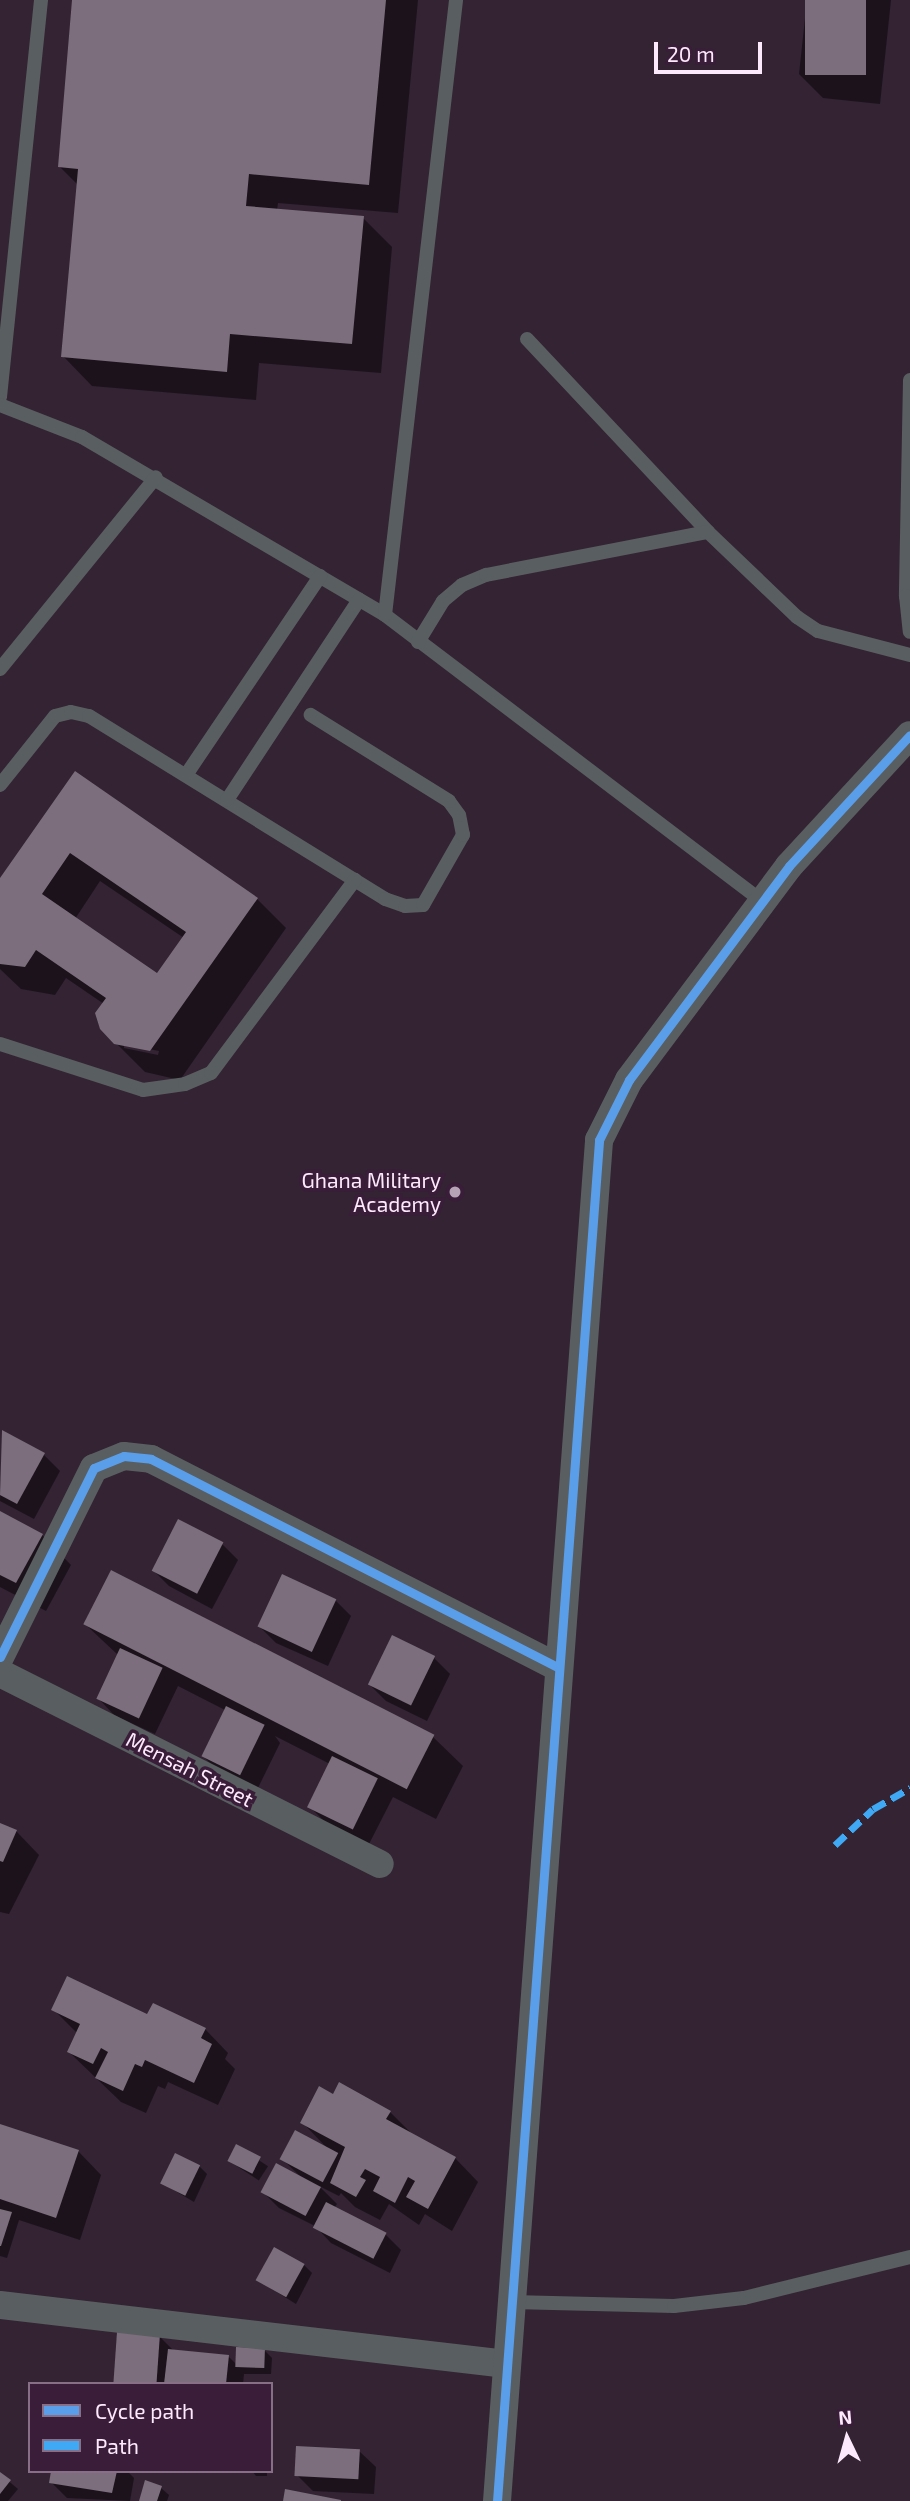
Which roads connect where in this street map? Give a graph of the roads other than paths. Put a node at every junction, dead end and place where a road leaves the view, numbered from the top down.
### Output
1 (41, 0) edge
2 (456, 0) edge
3 (527, 339) dead end
4 (910, 380) edge
5 (0, 397) edge
6 (0, 404) edge
7 (156, 477) junction
8 (708, 532) junction
9 (320, 576) junction
10 (359, 600) junction
11 (385, 615) junction
12 (910, 632) edge
13 (418, 642) junction
14 (910, 655) edge
15 (0, 669) edge
16 (311, 715) dead end
17 (910, 735) edge
18 (186, 775) junction
19 (0, 785) edge
20 (227, 800) junction
21 (355, 880) junction
22 (764, 903) junction
23 (0, 1044) edge
24 (0, 1657) edge
25 (558, 1667) junction
26 (0, 1673) edge
27 (380, 1864) dead end
28 (910, 2257) edge
29 (512, 2302) junction
30 (0, 2305) edge
31 (507, 2364) junction
32 (497, 2501) edge

1 - 5 lane
2 - 11 lane
3 - 8 lane
4 - 12 lane
6 - 7 lane
7 - 9 lane
7 - 15 lane
8 - 13 lane
8 - 14 lane
9 - 10 lane
9 - 18 lane
10 - 11 lane
10 - 20 lane
11 - 13 lane
13 - 22 lane
16 - 21 lane
17 - 22 street
18 - 19 lane
18 - 20 lane
20 - 21 lane
21 - 23 lane
22 - 25 street
24 - 25 street
25 - 29 street
26 - 27 street, Mensah Street
28 - 29 lane
29 - 31 street
30 - 31 street
31 - 32 street

